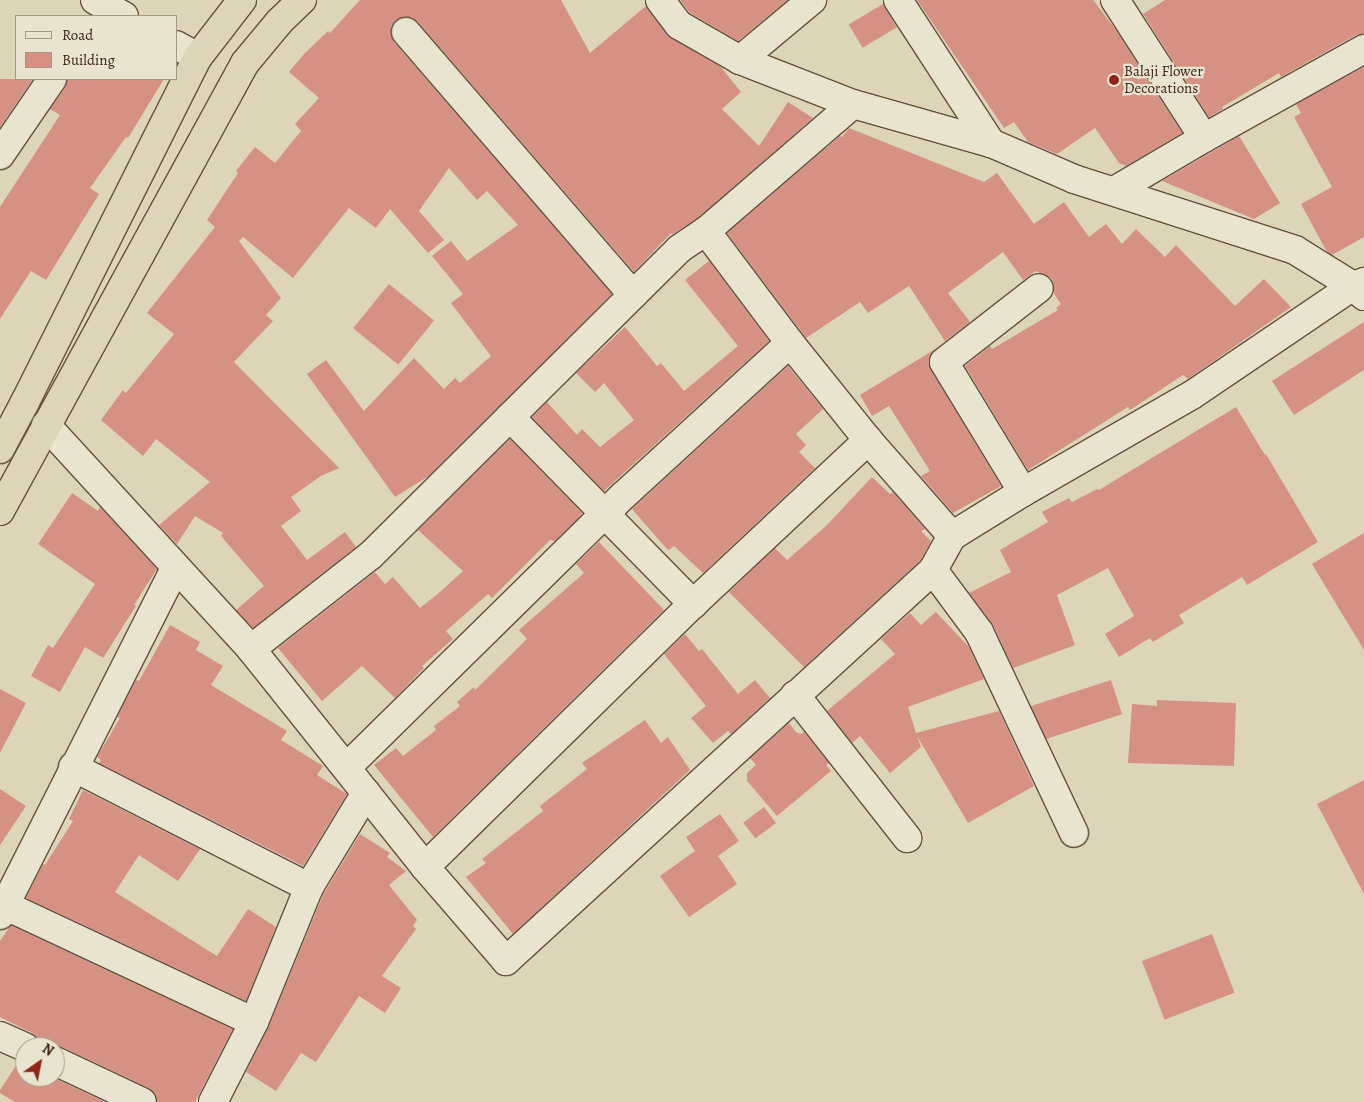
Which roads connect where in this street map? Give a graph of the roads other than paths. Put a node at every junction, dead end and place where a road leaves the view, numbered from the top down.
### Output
1 (241, 0) edge
2 (302, 0) edge
3 (660, 0) edge
4 (812, 0) edge
5 (898, 0) edge
6 (1115, 0) edge
7 (406, 32) dead end
8 (1364, 49) edge
9 (187, 51) edge
10 (740, 60) junction
11 (178, 71) edge
12 (51, 80) edge
13 (174, 80) edge
14 (853, 104) junction
15 (1204, 138) junction
16 (991, 142) junction
17 (0, 155) edge
18 (1114, 192) junction
19 (706, 231) junction
20 (1039, 288) dead end
21 (1360, 288) edge
22 (634, 295) junction
23 (790, 343) junction
24 (510, 417) junction
25 (46, 425) junction
26 (868, 440) junction
27 (0, 448) edge
28 (1023, 492) junction
29 (0, 511) edge
30 (604, 515) junction
31 (952, 536) junction
32 (175, 568) junction
33 (933, 570) junction
34 (692, 604) junction
35 (251, 649) junction
36 (795, 695) junction
37 (73, 767) junction
38 (347, 767) junction
39 (366, 793) junction
40 (1074, 833) dead end
41 (907, 838) dead end
42 (425, 867) junction
43 (309, 887) junction
44 (2, 907) edge
45 (254, 1022) junction
46 (0, 1036) edge
47 (15, 1043) edge
48 (65, 1066) edge
49 (142, 1102) edge
50 (213, 1102) edge

1 - 9 highway
2 - 25 highway
3 - 10 street
4 - 10 street
5 - 16 street
6 - 15 street
7 - 22 street
8 - 15 street
9 - 11 highway
10 - 14 street
12 - 17 street
13 - 27 highway
14 - 16 street
14 - 19 street
15 - 18 street
16 - 18 street
18 - 21 street
19 - 22 street
19 - 23 street
20 - 28 street
21 - 28 street
22 - 24 street
23 - 26 street
23 - 30 street
24 - 30 street
24 - 35 street
25 - 29 highway
25 - 32 street
26 - 31 street
26 - 34 street
28 - 31 street
30 - 34 street
30 - 38 street
31 - 33 street
32 - 35 street
32 - 37 street
33 - 36 street
33 - 40 street
34 - 42 street
35 - 38 street
36 - 41 street
36 - 42 street
37 - 43 street
37 - 44 street
38 - 39 street
39 - 42 street
39 - 43 street
43 - 45 street
44 - 45 street
45 - 50 street
46 - 47 street
48 - 49 street

